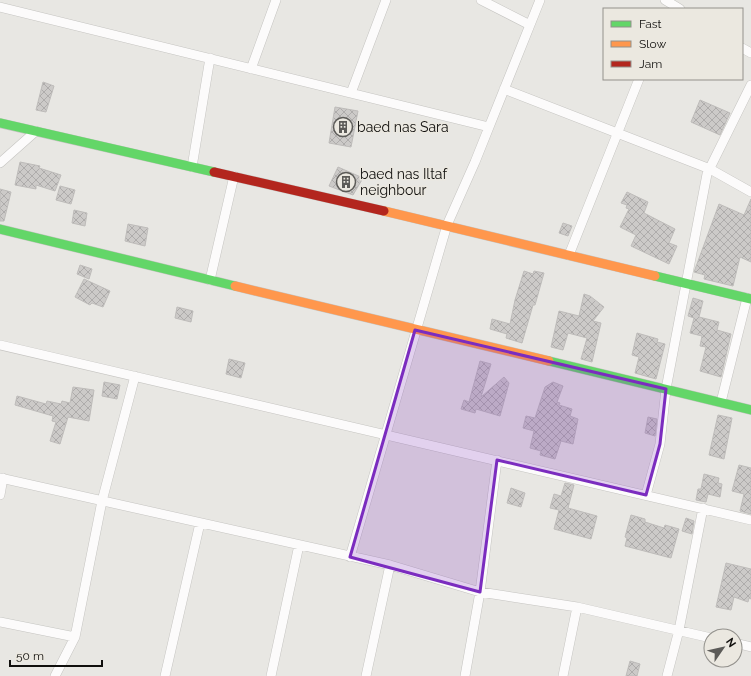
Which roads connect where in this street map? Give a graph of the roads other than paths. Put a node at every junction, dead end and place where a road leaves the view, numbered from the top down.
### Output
1 (276, 0) edge
2 (386, 0) edge
3 (481, 0) edge
4 (540, 0) edge
5 (667, 4) edge
6 (0, 7) edge
7 (677, 8) edge
8 (530, 25) junction
9 (210, 58) junction
10 (251, 68) junction
11 (639, 80) edge
12 (751, 85) edge
13 (504, 89) junction
14 (351, 93) junction
15 (0, 123) edge
16 (489, 127) junction
17 (36, 131) junction
18 (617, 133) junction
19 (0, 163) edge
20 (192, 167) junction
21 (710, 169) junction
22 (234, 176) junction
23 (751, 192) edge
24 (447, 225) junction
25 (0, 229) edge
26 (569, 255) junction
27 (210, 280) junction
28 (685, 284) junction
29 (749, 298) edge
30 (415, 330) junction
31 (0, 345) edge
32 (135, 376) junction
33 (666, 389) junction
34 (721, 402) junction
35 (751, 410) edge
36 (385, 434) junction
37 (497, 460) junction
38 (2, 478) edge
39 (646, 495) junction
40 (0, 496) edge
41 (102, 501) junction
42 (703, 508) junction
43 (751, 520) edge
44 (200, 523) junction
45 (299, 545) junction
46 (350, 556) junction
47 (390, 565) junction
48 (480, 592) junction
49 (577, 607) junction
50 (0, 622) edge
51 (679, 630) junction
52 (703, 636) edge
53 (75, 637) junction
54 (55, 676) edge
55 (165, 676) edge
56 (271, 676) edge
57 (366, 676) edge
58 (465, 676) edge
59 (563, 676) edge
60 (667, 676) edge

1 - 10 street
2 - 14 street
3 - 8 street
4 - 8 street
5 - 7 street
6 - 9 street
8 - 13 street
9 - 10 street
9 - 20 street
10 - 14 street
11 - 18 street
12 - 21 street
13 - 16 street
13 - 18 street
14 - 16 street
15 - 17 street
16 - 24 street
17 - 19 street
17 - 20 street
18 - 21 street
18 - 26 street
20 - 22 street
21 - 23 street
21 - 28 street
22 - 24 street
22 - 27 street
24 - 26 street
24 - 30 street
25 - 27 street
26 - 28 street
27 - 30 street
28 - 29 street
28 - 33 street
29 - 34 street
30 - 33 street
30 - 36 street
31 - 32 street
32 - 36 street
32 - 41 street
33 - 34 street
33 - 39 street
34 - 35 street
36 - 37 street
36 - 46 street
37 - 39 street
37 - 48 street
38 - 40 street
38 - 41 street
39 - 42 street
41 - 44 street
41 - 53 street
42 - 43 street
42 - 51 street
44 - 45 street
44 - 55 street
45 - 46 street
45 - 56 street
46 - 47 street
47 - 48 street
47 - 57 street
48 - 49 street
48 - 58 street
49 - 51 street
49 - 59 street
50 - 53 street
51 - 52 street
51 - 60 street
53 - 54 street

